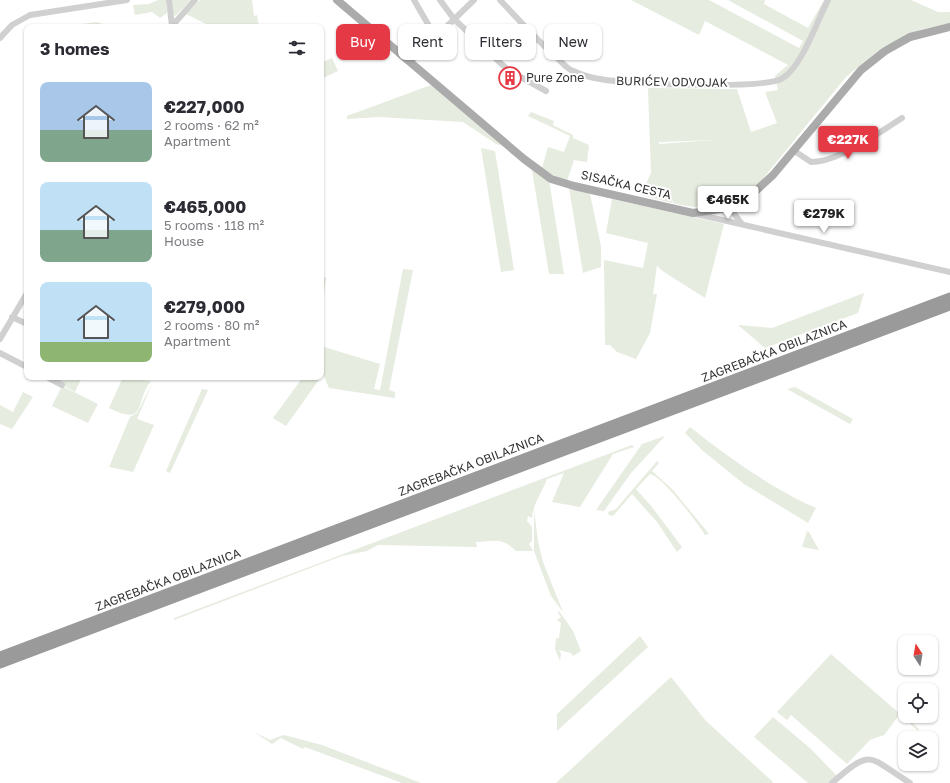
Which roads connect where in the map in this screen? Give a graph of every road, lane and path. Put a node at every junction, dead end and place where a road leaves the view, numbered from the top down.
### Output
1 (127, 0) edge
2 (169, 0) edge
3 (196, 0) edge
4 (337, 0) edge
5 (414, 0) edge
6 (440, 0) edge
7 (474, 0) edge
8 (500, 0) edge
9 (828, 0) edge
10 (454, 19) junction
11 (171, 24) edge
12 (173, 24) edge
13 (428, 24) edge
14 (449, 24) edge
15 (950, 27) edge
16 (0, 38) edge
17 (410, 62) joint
18 (546, 92) dead end
19 (902, 118) dead end
20 (794, 150) junction
21 (733, 206) junction
22 (693, 213) junction
23 (743, 224) junction
24 (950, 272) edge
25 (950, 297) edge
26 (24, 299) edge
27 (950, 306) edge
28 (12, 317) junction
29 (24, 323) edge
30 (0, 339) edge
31 (0, 352) edge
32 (24, 365) edge
33 (53, 380) edge
34 (62, 385) dead end
35 (0, 656) edge
36 (0, 664) edge
37 (832, 783) edge
38 (910, 783) edge

1 - 16 street
2 - 11 street
3 - 12 street
4 - 17 main road, SISAČKA CESTA
5 - 13 street
6 - 10 street
7 - 10 street
8 - 9 street, BURIĆEV ODVOJAK
10 - 14 street
10 - 18 street
15 - 20 main road, SISAČKA CESTA
17 - 22 main road, SISAČKA CESTA
19 - 20 street
20 - 21 main road, SISAČKA CESTA
21 - 22 main road, SISAČKA CESTA
21 - 23 street
22 - 23 street
23 - 24 street
25 - 35 highway, ZAGREBAČKA OBILAZNICA
26 - 28 street
27 - 36 highway, ZAGREBAČKA OBILAZNICA
28 - 29 street
28 - 30 street
31 - 32 street
33 - 34 street
37 - 38 street

